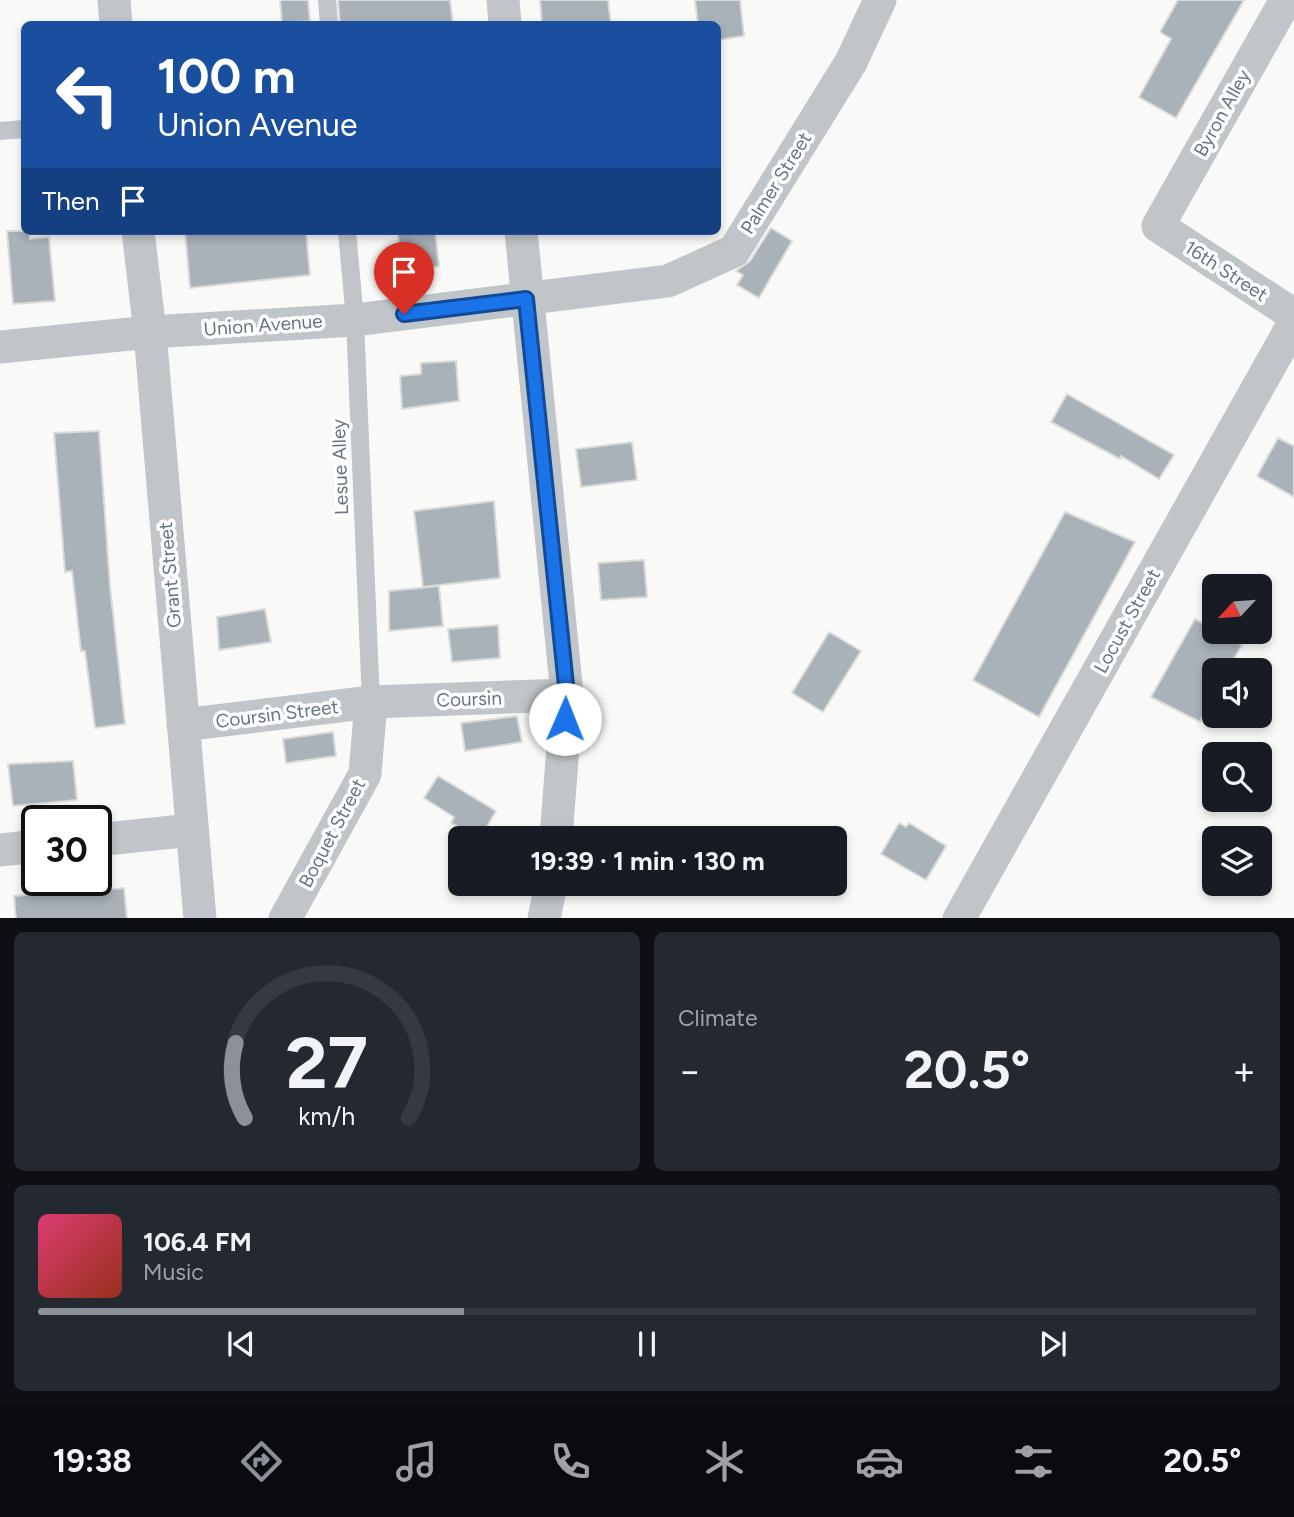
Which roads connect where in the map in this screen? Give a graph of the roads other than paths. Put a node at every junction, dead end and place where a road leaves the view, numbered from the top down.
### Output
1 (114, 0) edge
2 (327, 0) edge
3 (503, 0) edge
4 (880, 0) edge
5 (1286, 0) edge
6 (116, 21) edge
7 (329, 21) edge
8 (505, 21) edge
9 (21, 129) edge
10 (0, 131) edge
11 (1158, 226) joint
12 (138, 235) edge
13 (347, 235) edge
14 (521, 235) edge
15 (526, 299) junction
16 (1294, 315) edge
17 (355, 320) junction
18 (1294, 323) edge
19 (150, 332) junction
20 (0, 347) edge
21 (567, 695) junction
22 (371, 702) junction
23 (183, 725) junction
24 (557, 826) edge
25 (192, 830) junction
26 (112, 838) edge
27 (21, 848) edge
28 (0, 850) edge
29 (549, 896) edge
30 (200, 918) edge
31 (286, 918) edge
32 (544, 918) edge
33 (960, 918) edge

1 - 6 street
2 - 7 lane
3 - 8 street
4 - 15 street, Palmer Street
5 - 11 street, Byron Alley
9 - 10 lane
11 - 16 street, 16th Street
12 - 19 street, Grant Street
13 - 17 lane, Lesue Alley
14 - 15 street
15 - 17 street, Union Avenue
15 - 21 street
17 - 19 street, Union Avenue
17 - 22 lane, Lesue Alley
18 - 33 street, Locust Street
19 - 20 street, Union Avenue
19 - 23 street, Grant Street
21 - 22 street, Coursin
21 - 24 street
22 - 23 street, Coursin Street
22 - 31 street, Boquet Street
23 - 25 street, Grant Street
25 - 26 street
25 - 30 street, Grant Street
27 - 28 street
29 - 32 street

